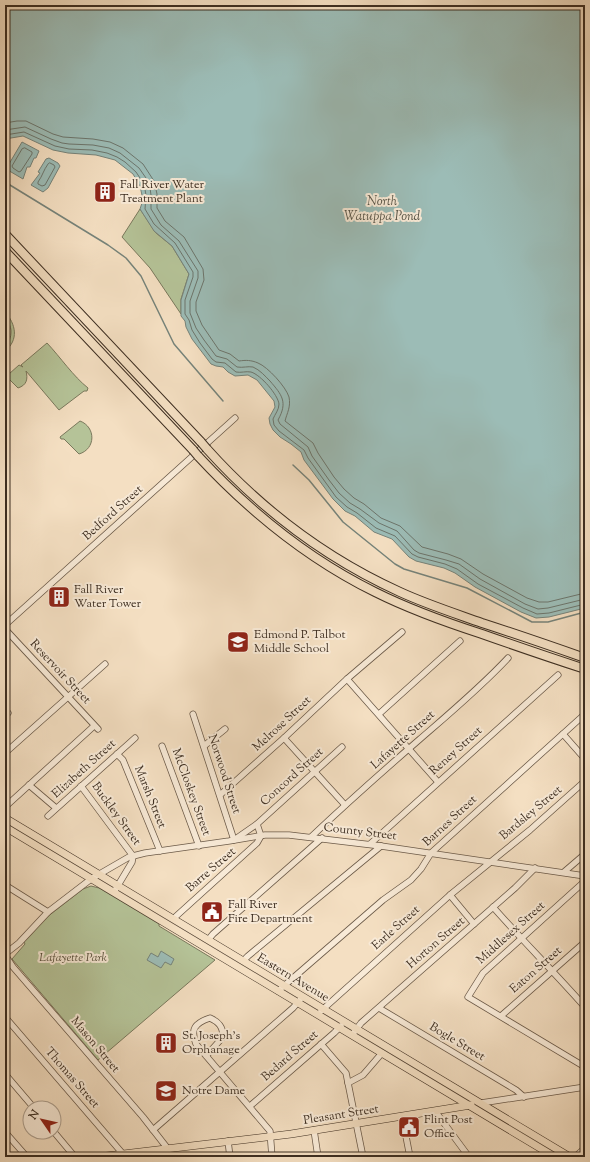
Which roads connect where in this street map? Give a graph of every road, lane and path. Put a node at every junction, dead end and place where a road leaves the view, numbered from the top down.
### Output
1 (5, 234) edge
2 (5, 251) edge
3 (235, 418) dead end
4 (5, 625) edge
5 (5, 629) edge
6 (402, 632) dead end
7 (460, 641) dead end
8 (508, 658) dead end
9 (585, 658) edge
10 (105, 664) dead end
11 (585, 669) edge
12 (558, 675) dead end
13 (347, 679) junction
14 (67, 696) junction
15 (193, 714) dead end
16 (379, 714) junction
17 (585, 714) edge
18 (225, 730) dead end
19 (563, 734) junction
20 (135, 738) dead end
21 (284, 738) junction
22 (162, 746) dead end
23 (204, 746) junction
24 (342, 747) dead end
25 (409, 748) junction
26 (5, 753) edge
27 (117, 754) junction
28 (585, 759) edge
29 (315, 771) junction
30 (585, 781) edge
31 (438, 782) junction
32 (29, 785) junction
33 (81, 786) junction
34 (220, 795) junction
35 (345, 805) junction
36 (5, 807) edge
37 (56, 808) junction
38 (48, 816) dead end
39 (5, 818) edge
40 (257, 824) junction
41 (5, 827) edge
42 (262, 836) junction
43 (310, 837) junction
44 (322, 838) junction
45 (234, 840) junction
46 (370, 844) junction
47 (199, 846) junction
48 (382, 846) junction
49 (160, 851) junction
50 (430, 853) junction
51 (585, 854) edge
52 (133, 856) junction
53 (491, 861) junction
54 (535, 868) junction
55 (564, 872) junction
56 (98, 874) junction
57 (585, 876) edge
58 (90, 879) junction
59 (585, 881) edge
60 (5, 885) edge
61 (116, 889) junction
62 (450, 895) junction
63 (493, 907) junction
64 (48, 912) junction
65 (172, 919) junction
66 (474, 924) junction
67 (521, 939) junction
68 (208, 940) junction
69 (585, 942) edge
70 (5, 955) edge
71 (243, 961) junction
72 (553, 970) junction
73 (284, 986) junction
74 (278, 991) junction
75 (300, 1000) junction
76 (585, 1007) edge
77 (379, 1008) junction
78 (321, 1012) junction
79 (501, 1016) junction
80 (5, 1017) edge
81 (342, 1025) junction
82 (354, 1032) junction
83 (321, 1044) junction
84 (382, 1053) junction
85 (206, 1056) junction
86 (585, 1067) edge
87 (220, 1071) junction
88 (5, 1074) edge
89 (348, 1083) junction
90 (585, 1087) edge
91 (524, 1097) junction
92 (27, 1100) edge
93 (481, 1103) junction
94 (250, 1106) junction
95 (469, 1106) junction
96 (435, 1111) junction
97 (402, 1116) junction
98 (356, 1124) junction
99 (153, 1130) junction
100 (314, 1130) junction
101 (5, 1132) edge
102 (270, 1136) junction
103 (61, 1140) edge
104 (228, 1141) junction
105 (585, 1148) edge
106 (168, 1149) junction
107 (152, 1150) junction
108 (123, 1154) junction
109 (27, 1157) edge
110 (75, 1157) edge
111 (98, 1157) edge
112 (156, 1157) edge
113 (230, 1157) edge
114 (272, 1157) edge
115 (318, 1157) edge
116 (363, 1157) edge
117 (410, 1157) edge
118 (469, 1157) edge
119 (555, 1157) edge
120 (570, 1157) edge
121 (575, 1157) edge

1 - 9 highway
2 - 11 highway
3 - 4 street, Bedford Street
5 - 14 street, Reservoir Street
6 - 13 street, Melrose Street
7 - 16 street
8 - 25 street, Lafayette Street
10 - 14 street
12 - 31 street, Reney Street
13 - 16 street
13 - 21 street, Melrose Street
14 - 26 street
14 - 32 street, Reservoir Street
15 - 23 street, Norwood Street
16 - 25 street
17 - 19 street, Barnes Street
18 - 23 street
19 - 28 street
19 - 50 street, Barnes Street
20 - 27 street, Elizabeth Street
21 - 29 street
21 - 34 street, Melrose Street
22 - 47 street, McCloskey Street
23 - 34 street, Norwood Street
24 - 29 street, Concord Street
25 - 31 street
25 - 35 street, Lafayette Street
27 - 33 street, Elizabeth Street
27 - 49 street, Marsh Street
29 - 35 street
29 - 40 street, Concord Street
30 - 53 street, Bardsley Street
31 - 46 street, Reney Street
32 - 36 street
32 - 37 street
33 - 37 street, Elizabeth Street
33 - 52 street, Buckley Street
34 - 45 street, Norwood Street
35 - 43 street, Lafayette Street
37 - 38 street, Elizabeth Street
39 - 56 main road, Eastern Avenue
40 - 42 street
40 - 45 street, Concord Street
41 - 58 main road, Eastern Avenue
42 - 43 street, County Street
42 - 45 street, County Street
42 - 65 street, Barre Street
43 - 44 street, County Street
44 - 46 street, County Street
44 - 68 street
45 - 47 street, County Street
46 - 48 street, County Street
47 - 49 street, County Street
48 - 50 street, County Street
48 - 71 street
49 - 52 street, County Street
50 - 53 street, County Street
50 - 73 street, Barnes Street
51 - 55 street
52 - 56 street, County Street
52 - 61 street
53 - 54 street, County Street
53 - 62 street, Earle Street
54 - 55 street, County Street
54 - 63 street, Horton Street
55 - 57 street, County Street
56 - 58 street, County Street
56 - 61 main road, Eastern Avenue
58 - 61 main road, Eastern Avenue
58 - 64 street, County Street
59 - 67 street, Middlesex Street
60 - 64 street
61 - 65 main road, Eastern Avenue
61 - 74 main road, Eastern Avenue
62 - 66 street
62 - 78 street, Earle Street
63 - 66 street, Horton Street
63 - 67 street
64 - 70 street, County Street
65 - 68 main road, Eastern Avenue
66 - 77 street, Horton Street
67 - 72 street
67 - 79 street, Middlesex Street
68 - 71 main road, Eastern Avenue
69 - 72 street, Eaton Street
70 - 99 street, Mason Street
71 - 73 main road, Eastern Avenue
72 - 76 street
72 - 79 street, Eaton Street
73 - 74 street, Barnes Street
73 - 75 main road, Eastern Avenue
74 - 75 main road, Eastern Avenue
75 - 78 main road, Eastern Avenue
75 - 87 street
77 - 82 street, Horton Street
77 - 91 street, Bogle Street
78 - 81 main road, Eastern Avenue
79 - 86 street
80 - 108 street, Thomas Street
81 - 82 main road, Eastern Avenue
81 - 83 street, Bedard Street
82 - 84 main road, Eastern Avenue
82 - 93 main road, Eastern Avenue
83 - 89 street
83 - 94 street, Bedard Street
84 - 89 street
84 - 95 main road, Eastern Avenue
85 - 85 street
85 - 87 street
87 - 94 street
87 - 99 street
88 - 92 street
89 - 98 street
90 - 91 street, Pleasant Street
91 - 93 street, Pleasant Street
93 - 95 main road, Pleasant Street
93 - 120 main road, Eastern Avenue
94 - 102 street
95 - 96 main road, Pleasant Street
95 - 119 main road, Eastern Avenue
96 - 97 main road, Pleasant Street
96 - 118 street
97 - 98 main road, Pleasant Street
97 - 117 street
98 - 100 main road, Pleasant Street
98 - 116 street
99 - 106 street, Mason Street
100 - 102 main road, Pleasant Street
100 - 115 street
101 - 109 street
102 - 104 main road, Pleasant Street
102 - 114 street
103 - 110 street
104 - 106 main road, Pleasant Street
104 - 113 street
105 - 121 street
106 - 107 main road, Pleasant Street
107 - 108 main road, Pleasant Street
107 - 112 street
108 - 111 main road, Pleasant Street

